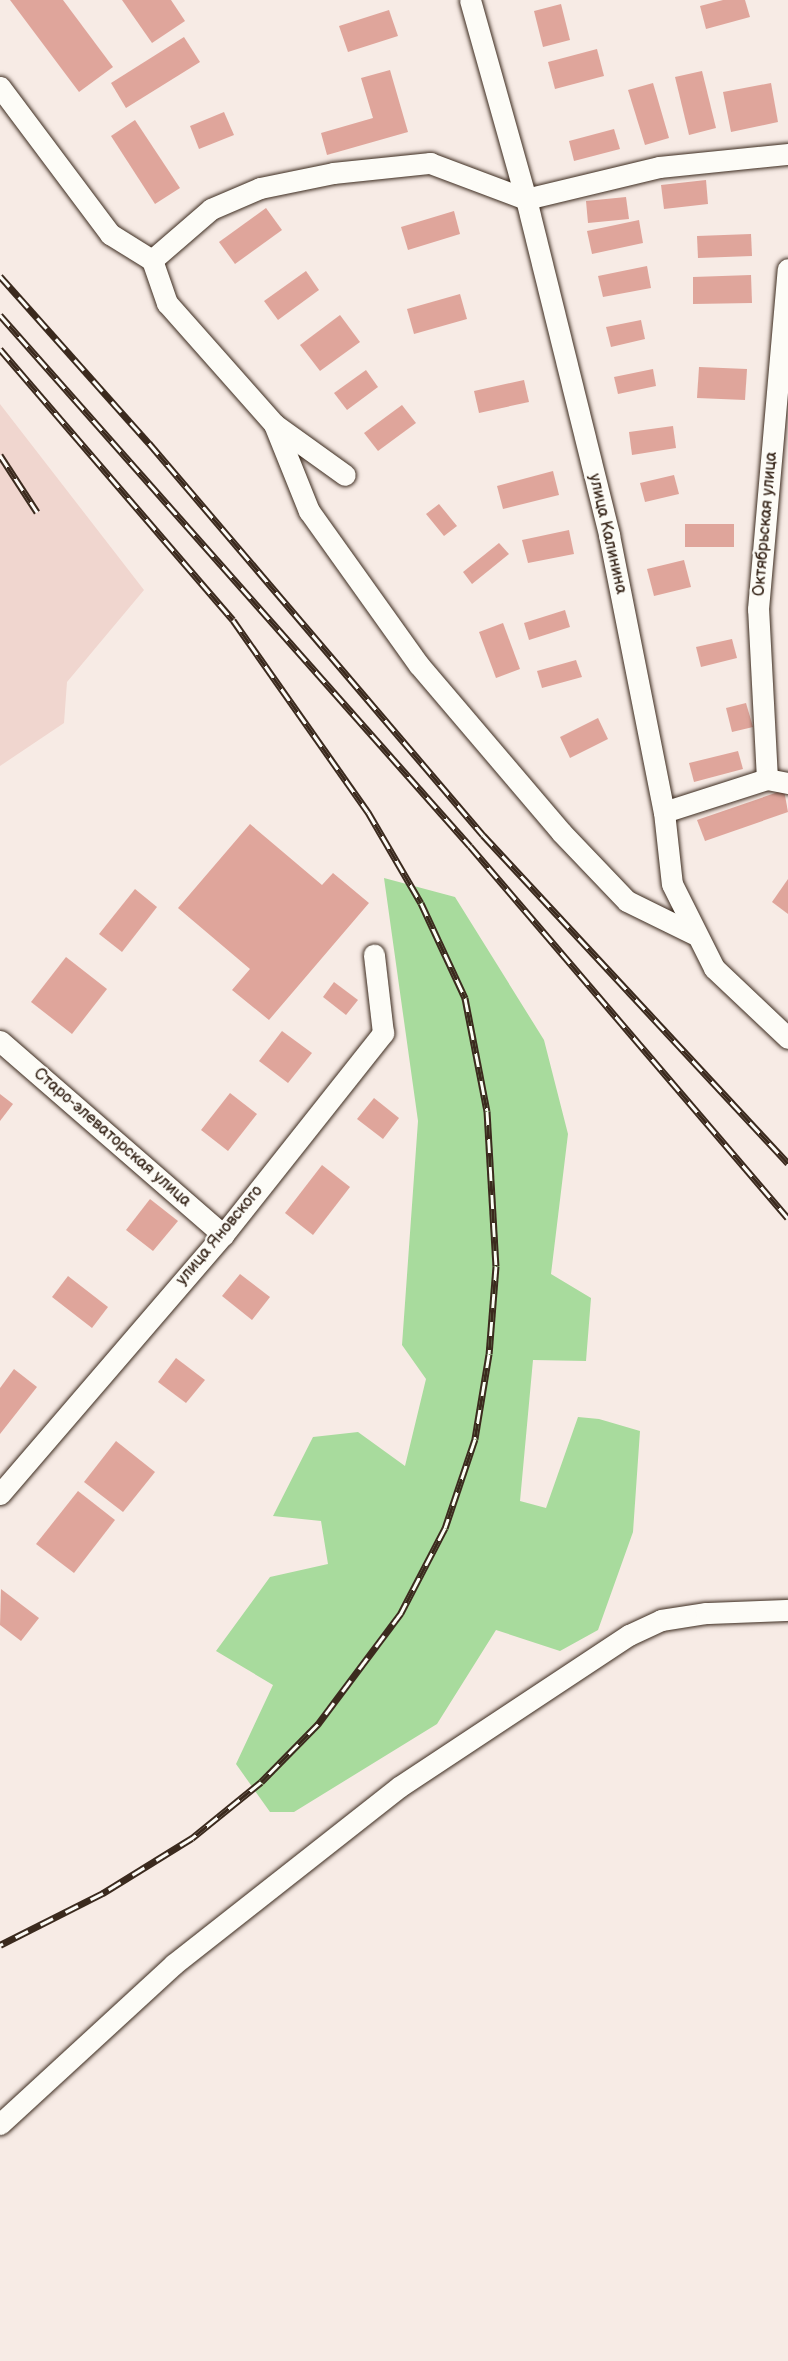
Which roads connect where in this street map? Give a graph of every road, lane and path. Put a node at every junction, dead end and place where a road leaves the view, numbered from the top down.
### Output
1 (470, 0) edge
2 (0, 87) edge
3 (788, 154) edge
4 (526, 199) junction
5 (152, 260) junction
6 (788, 269) edge
7 (273, 424) junction
8 (345, 476) dead end
9 (767, 779) junction
10 (788, 783) edge
11 (664, 812) junction
12 (694, 934) junction
13 (374, 955) dead end
14 (788, 1038) edge
15 (0, 1041) edge
16 (223, 1234) junction
17 (0, 1494) edge
18 (788, 1610) edge
19 (0, 2124) edge

1 - 4 street, улица Калинина
2 - 5 street
3 - 4 street
4 - 5 street
4 - 11 street, улица Калинина
5 - 7 street
6 - 9 street, Октябрьская улица
7 - 8 street
7 - 12 street
9 - 10 street
9 - 11 street
11 - 12 street, улица Калинина
12 - 14 street, улица Калинина
13 - 16 street, улица Яновского
15 - 16 street, Старо-элеваторская улица
16 - 17 street, улица Яновского
18 - 19 street

